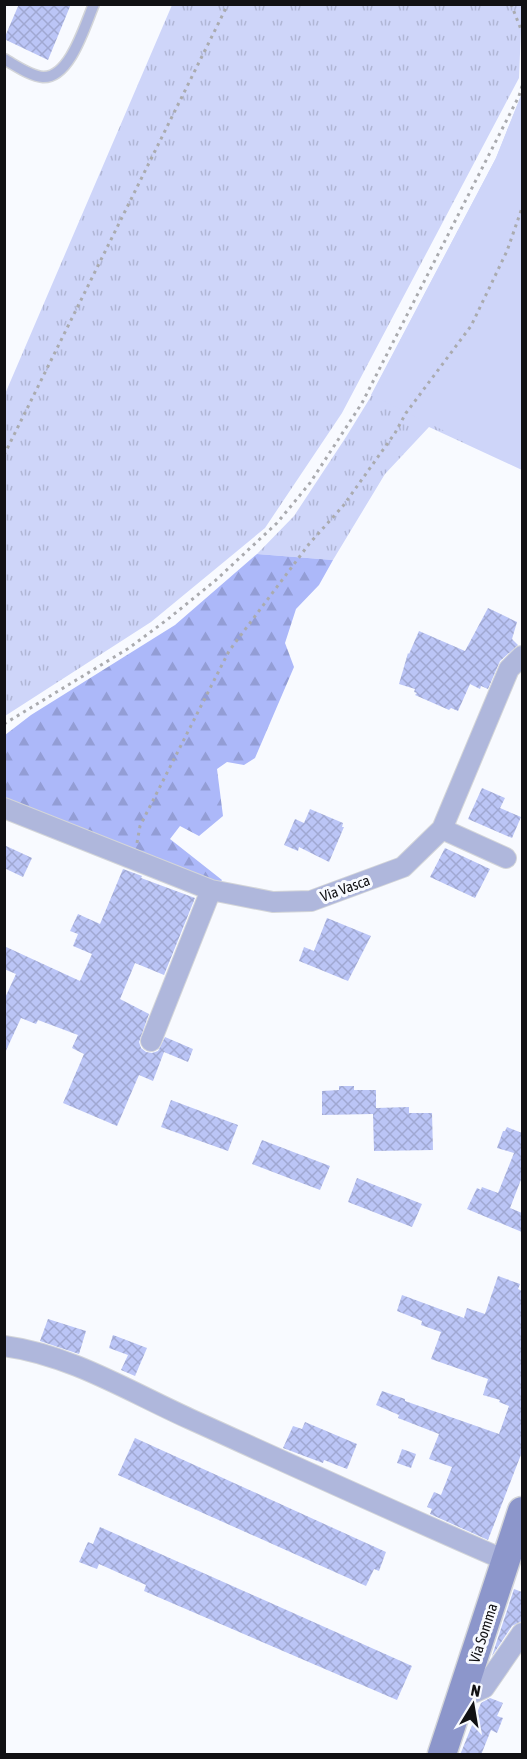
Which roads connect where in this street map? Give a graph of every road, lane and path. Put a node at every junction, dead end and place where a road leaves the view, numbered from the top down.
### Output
1 (94, 4) edge
2 (228, 4) edge
3 (511, 4) edge
4 (522, 32) edge
5 (4, 59) edge
6 (522, 86) edge
7 (522, 208) edge
8 (4, 455) edge
9 (522, 656) edge
10 (4, 724) edge
11 (4, 808) edge
12 (442, 829) junction
13 (506, 858) dead end
14 (133, 860) junction
15 (211, 890) junction
16 (151, 1041) dead end
17 (4, 1346) edge
18 (522, 1511) edge
19 (507, 1561) junction
20 (522, 1633) edge
21 (462, 1698) junction
22 (442, 1755) edge

1 - 5 lane
2 - 8 path
3 - 4 path
6 - 10 path
7 - 14 path
9 - 12 street, Via Vasca
11 - 14 street, Via Vasca
12 - 13 street
12 - 15 street, Via Vasca
14 - 15 street, Via Vasca
15 - 16 street
17 - 19 street
18 - 19 street, Via Somma
19 - 21 street, Via Somma
20 - 21 street
21 - 22 street, Via Somma

